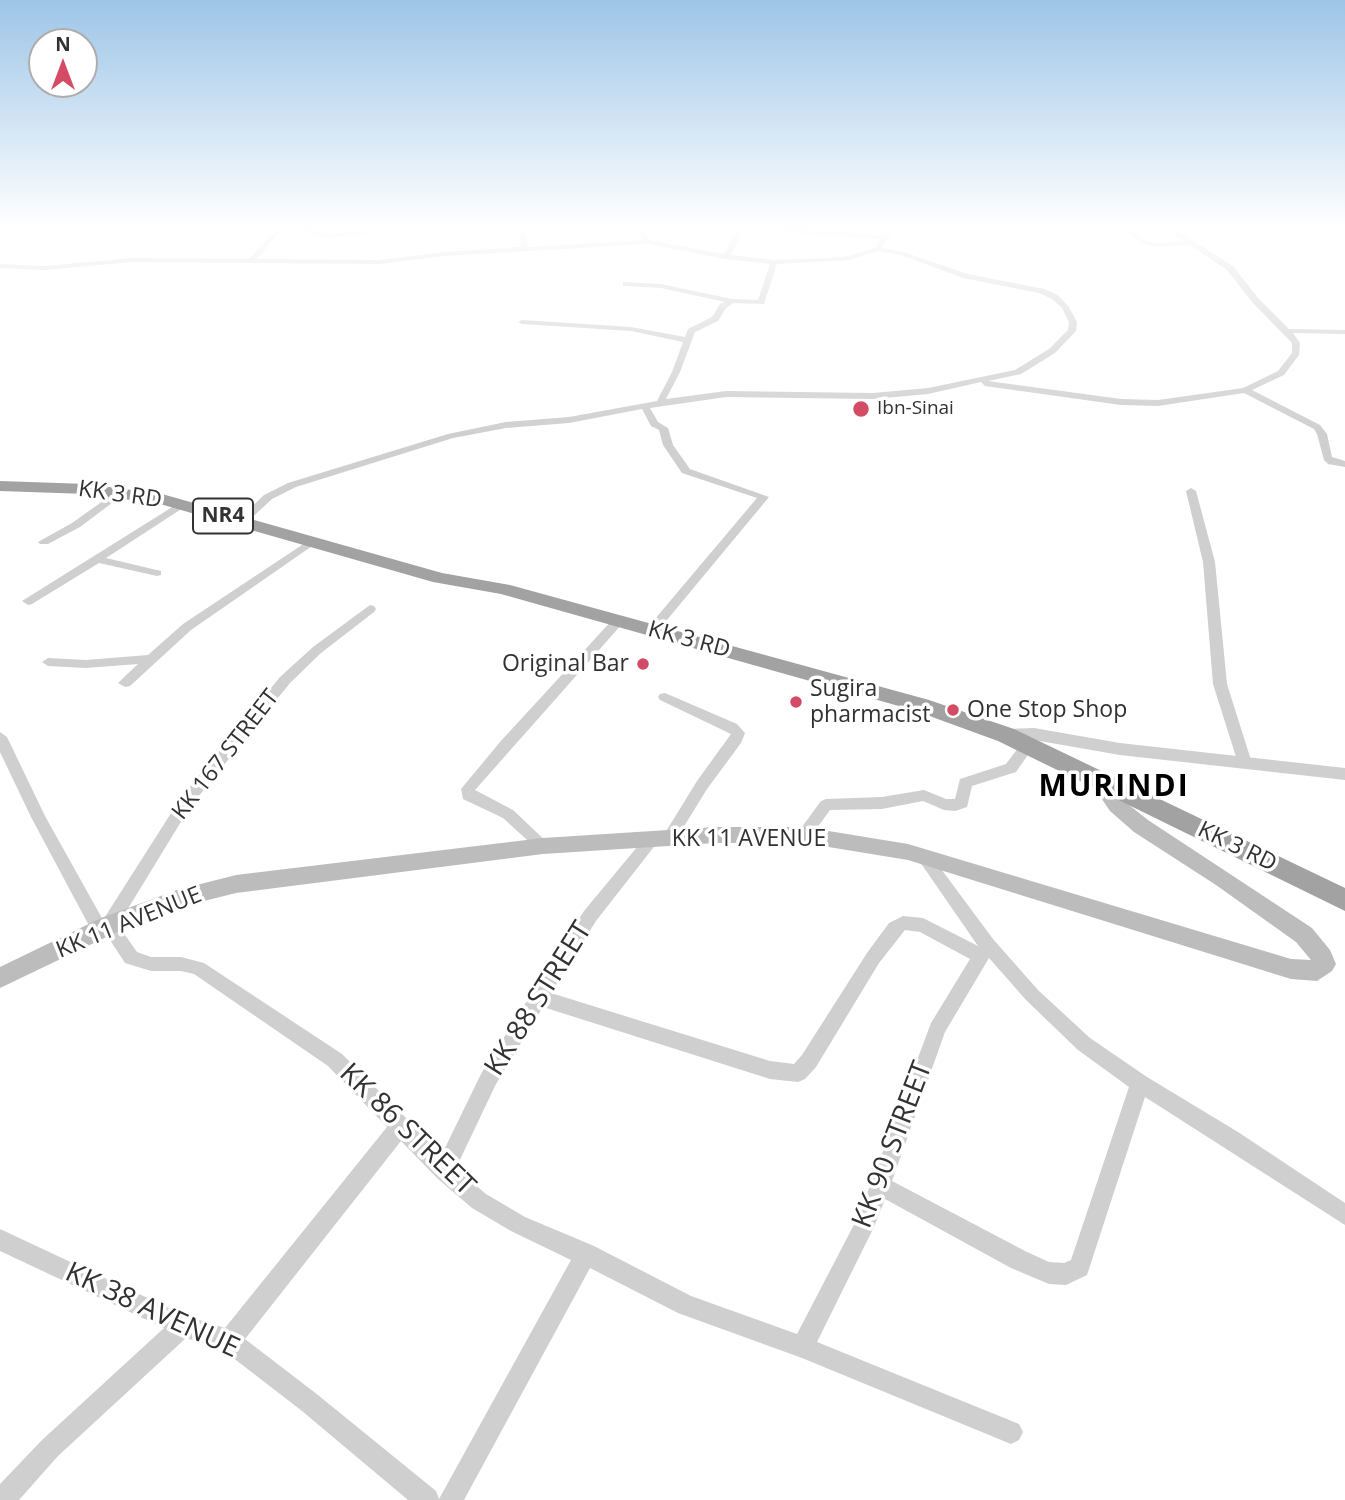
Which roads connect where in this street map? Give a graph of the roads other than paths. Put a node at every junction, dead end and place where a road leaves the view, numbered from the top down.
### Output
1 (704, 295) edge
2 (763, 295) edge
3 (1050, 295) edge
4 (1251, 295) edge
5 (732, 301) junction
6 (522, 322) dead end
7 (1287, 331) junction
8 (1345, 332) edge
9 (687, 340) junction
10 (976, 382) junction
11 (1245, 390) junction
12 (660, 403) junction
13 (645, 407) junction
14 (1345, 464) edge
15 (0, 485) edge
16 (1191, 491) dead end
17 (120, 492) junction
18 (182, 504) junction
19 (242, 522) junction
20 (44, 542) dead end
21 (312, 542) junction
22 (97, 559) junction
23 (158, 573) dead end
24 (28, 601) dead end
25 (370, 609) dead end
26 (618, 621) junction
27 (653, 629) junction
28 (150, 659) junction
29 (48, 662) dead end
30 (125, 683) dead end
31 (665, 697) dead end
32 (1006, 735) junction
33 (1, 744) edge
34 (1027, 746) junction
35 (1244, 760) junction
36 (1345, 774) edge
37 (1097, 777) junction
38 (804, 835) junction
39 (661, 838) junction
40 (543, 846) junction
41 (925, 858) junction
42 (1345, 900) edge
43 (105, 927) junction
44 (984, 950) junction
45 (0, 978) edge
46 (541, 998) junction
47 (1140, 1083) junction
48 (400, 1126) junction
49 (444, 1171) junction
50 (879, 1185) junction
51 (1345, 1215) edge
52 (0, 1240) edge
53 (586, 1254) junction
54 (183, 1326) junction
55 (229, 1341) junction
56 (802, 1347) junction
57 (1011, 1432) dead end
58 (2, 1500) edge
59 (427, 1500) edge
60 (452, 1500) edge

1 - 5 street
2 - 5 street
3 - 10 street
4 - 7 street
5 - 9 street
6 - 9 street
7 - 8 street
7 - 11 street
9 - 12 street
10 - 11 street
10 - 12 street
11 - 14 street
12 - 13 street
13 - 19 street
13 - 27 street
15 - 17 highway, KK 3 RD / NR4
16 - 35 street
17 - 18 highway, KK 3 RD / NR4
17 - 20 street
18 - 19 highway, KK 3 RD / NR4
18 - 22 street
19 - 21 highway, KK 3 RD / NR4
21 - 26 highway, KK 3 RD / NR4
21 - 28 street
22 - 23 street
22 - 24 street
25 - 43 street, KK 167 STREET
26 - 27 highway, KK 3 RD / NR4
26 - 40 street
27 - 32 highway, KK 3 RD / NR4
28 - 29 street
28 - 30 street
31 - 39 street, KK 88 STREET
32 - 34 highway, KK 3 RD / NR4
32 - 35 street
33 - 43 street, KK 86 STREET
34 - 37 highway, KK 3 RD / NR4
34 - 38 street
35 - 36 street
37 - 41 main road, KK 11 AVENUE
37 - 42 highway, KK 3 RD / NR4
38 - 39 main road, KK 11 AVENUE
38 - 41 main road, KK 11 AVENUE
39 - 40 main road, KK 11 AVENUE
39 - 46 street, KK 88 STREET
40 - 43 main road, KK 11 AVENUE
41 - 44 street
43 - 45 main road, KK 11 AVENUE
43 - 48 street, KK 86 STREET
44 - 46 street
44 - 47 street
44 - 50 street, KK 90 STREET
46 - 49 street, KK 88 STREET
47 - 50 street
47 - 51 street
48 - 49 street, KK 86 STREET
48 - 55 street
49 - 53 street, KK 86 STREET
50 - 56 street, KK 90 STREET
52 - 54 street, KK 38 AVENUE
53 - 56 street, KK 86 STREET
53 - 60 street
54 - 55 street, KK 38 AVENUE
54 - 58 street
55 - 59 street, KK 38 AVENUE
56 - 57 street, KK 86 STREET

